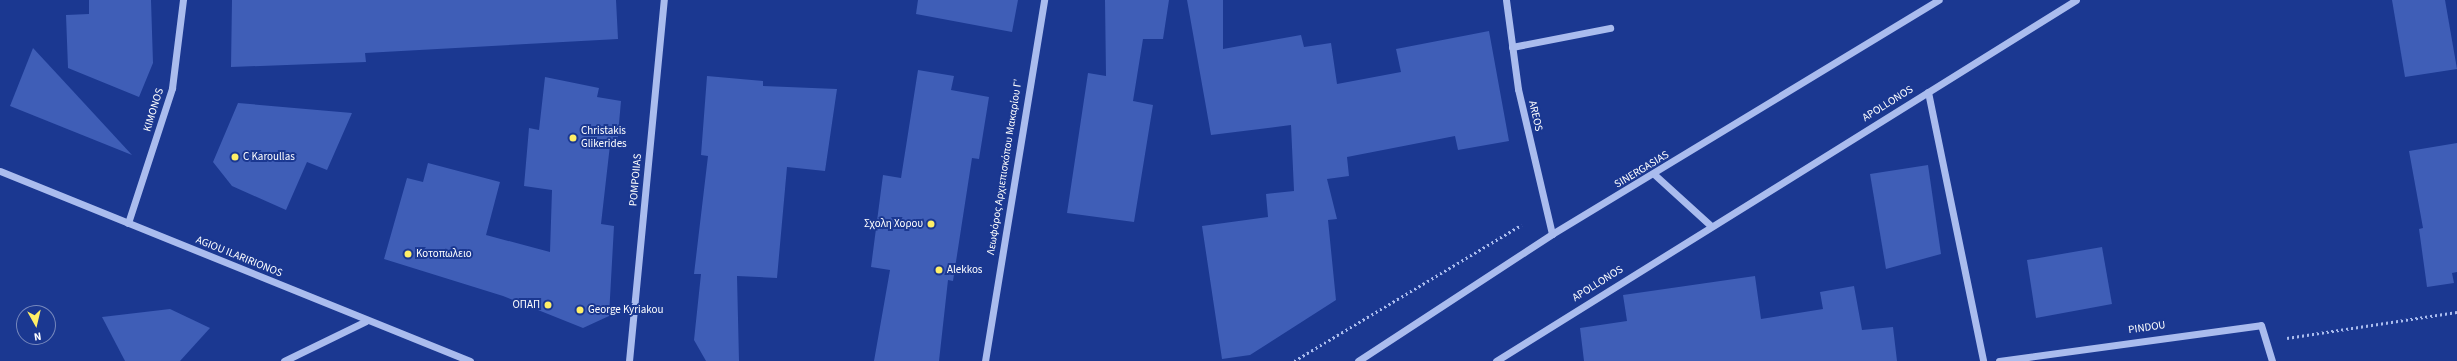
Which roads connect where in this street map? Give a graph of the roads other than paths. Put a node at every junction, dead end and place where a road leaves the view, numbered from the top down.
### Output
1 (183, 0) edge
2 (664, 0) edge
3 (1044, 0) edge
4 (1506, 0) edge
5 (1939, 0) edge
6 (2076, 0) edge
7 (1610, 28) dead end
8 (1512, 47) junction
9 (1928, 92) junction
10 (0, 171) edge
11 (1655, 175) junction
12 (128, 223) junction
13 (1711, 226) junction
14 (1552, 234) junction
15 (366, 321) junction
16 (284, 361) edge
17 (470, 361) edge
18 (629, 361) edge
19 (985, 361) edge
20 (1358, 361) edge
21 (1496, 361) edge
22 (1983, 361) edge
23 (1999, 361) edge
24 (2272, 361) edge

1 - 12 street, KIMONOS
2 - 18 street, POMPOIIAS
3 - 19 street, Λεωφόρος Αρχιεπισκόπου Μακαρίου Γ'
4 - 8 street, AREOS
5 - 11 street, SINERGASIAS
6 - 9 street, APOLLONOS
7 - 8 street
8 - 14 street, AREOS
9 - 13 street, APOLLONOS
9 - 22 street
10 - 12 street, AGIOU ILARIRIONOS
11 - 13 street
11 - 14 street, SINERGASIAS
12 - 15 street, AGIOU ILARIRIONOS
13 - 21 street, APOLLONOS
14 - 20 street, SINERGASIAS
15 - 16 street
15 - 17 street, AGIOU ILARIRIONOS
23 - 24 street, PINDOU

